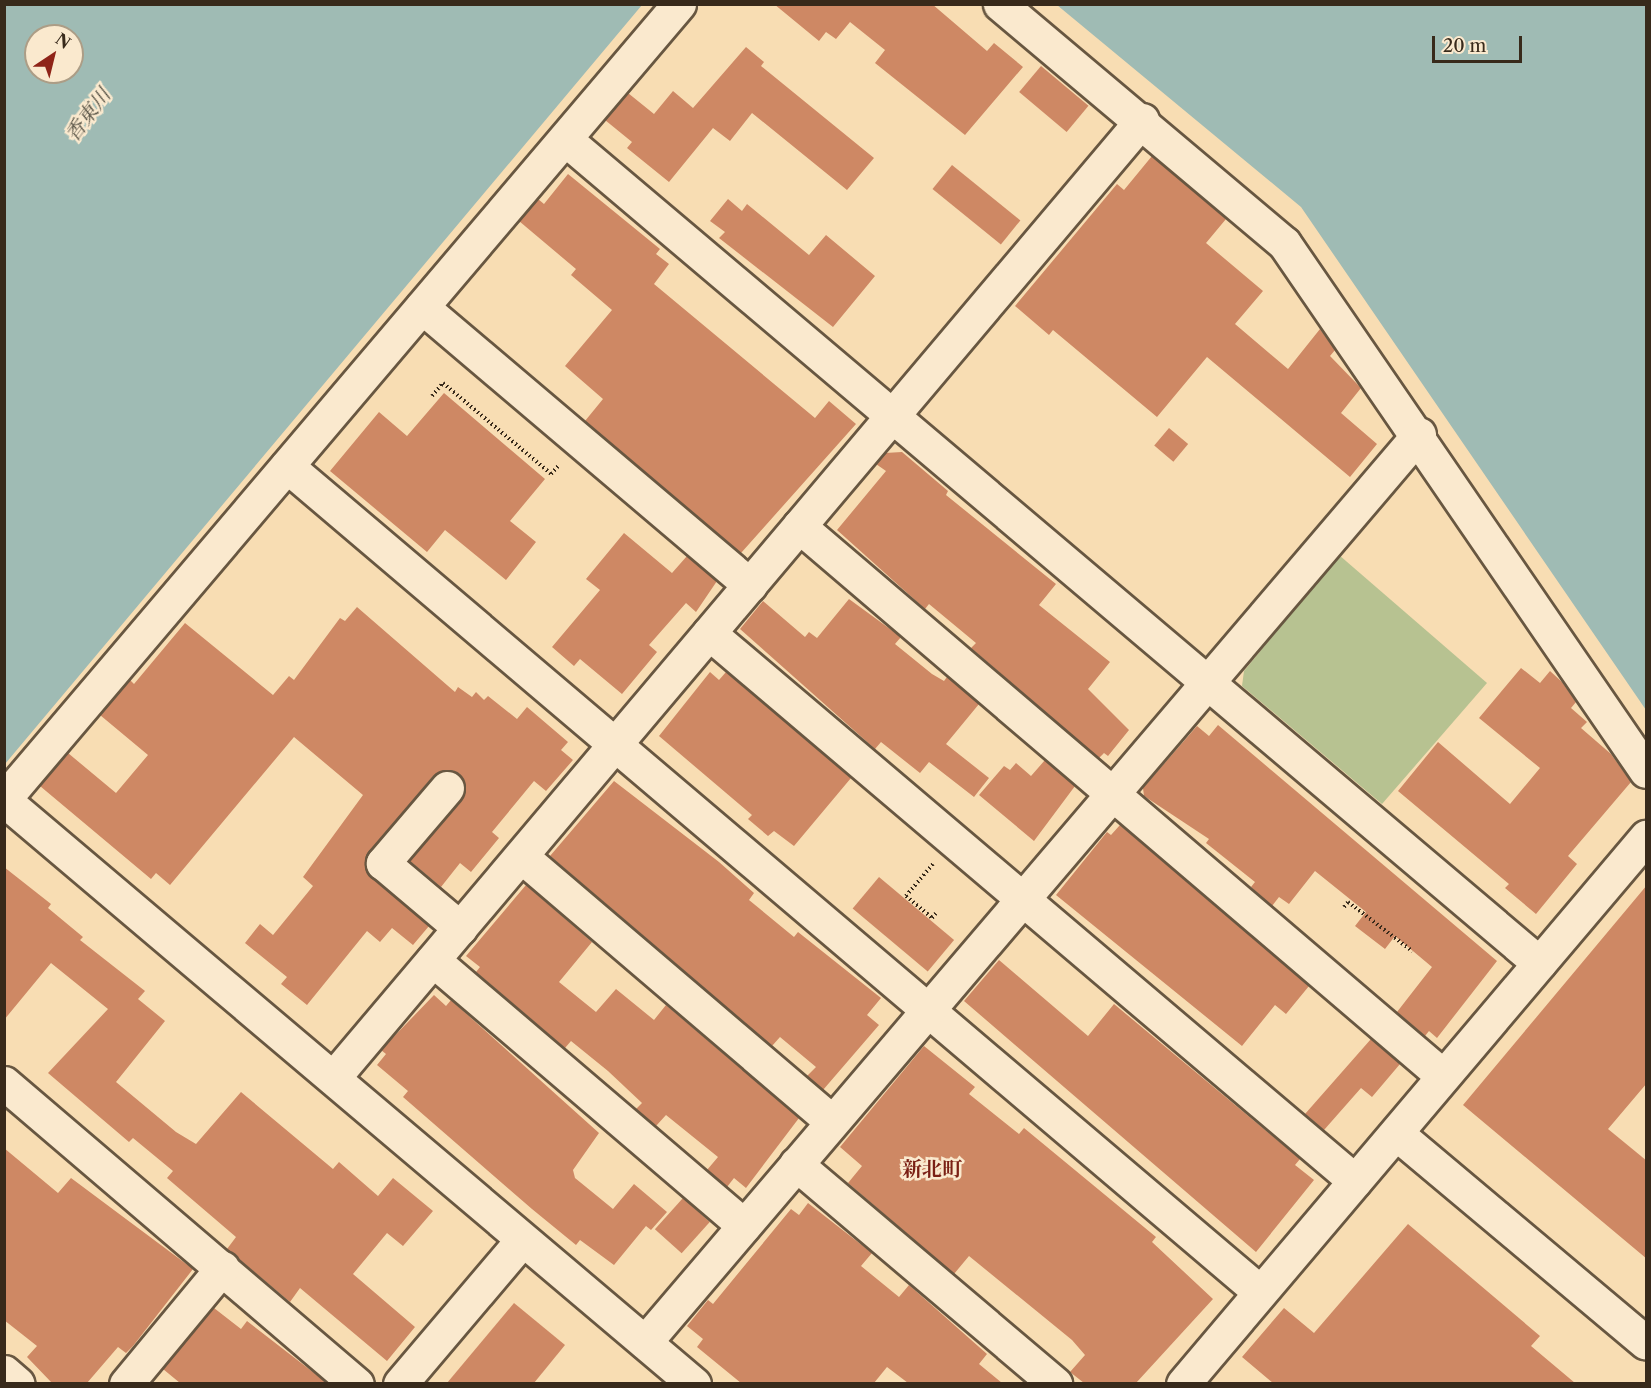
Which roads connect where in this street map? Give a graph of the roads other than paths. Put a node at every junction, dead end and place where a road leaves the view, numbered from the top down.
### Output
1 (679, 4) edge
2 (1000, 4) edge
3 (1142, 120) junction
4 (565, 140) junction
5 (423, 307) junction
6 (892, 415) junction
7 (1419, 434) junction
8 (287, 466) junction
9 (799, 526) junction
10 (750, 585) junction
11 (710, 633) junction
12 (1207, 682) junction
13 (615, 744) junction
14 (1647, 771) edge
15 (447, 788) dead end
16 (1112, 794) junction
17 (4, 800) edge
18 (1647, 837) edge
19 (521, 855) junction
20 (1025, 896) junction
21 (460, 928) junction
22 (433, 960) junction
23 (1539, 963) junction
24 (928, 1010) junction
25 (1443, 1076) junction
26 (333, 1078) junction
27 (4, 1083) edge
28 (832, 1122) junction
29 (1396, 1133) junction
30 (796, 1164) junction
31 (1355, 1181) junction
32 (744, 1226) junction
33 (522, 1240) junction
34 (222, 1268) junction
35 (1260, 1292) junction
36 (645, 1342) junction
37 (1647, 1343) edge
38 (4, 1372) edge
39 (1192, 1380) edge
40 (18, 1383) edge
41 (128, 1383) edge
42 (357, 1383) edge
43 (400, 1383) edge
44 (694, 1383) edge
45 (1055, 1383) edge

1 - 4 street
2 - 3 street
3 - 6 street
3 - 7 street
4 - 5 street
4 - 6 street
5 - 8 street
5 - 10 street
6 - 9 street
6 - 12 street
7 - 12 street
7 - 14 street
8 - 13 street
8 - 17 street
9 - 10 street
9 - 16 street
10 - 11 street
11 - 13 street
11 - 20 street
12 - 16 street
12 - 23 street
13 - 19 street
13 - 24 street
15 - 21 street
16 - 20 street
16 - 25 street
17 - 26 street
18 - 23 street
19 - 21 street
19 - 28 street
20 - 24 street
20 - 31 street
21 - 22 street
22 - 26 street
22 - 32 street
23 - 25 street
24 - 28 street
24 - 35 street
25 - 29 street
26 - 33 street
27 - 34 street
28 - 30 street
29 - 31 street
29 - 37 street
30 - 32 street
30 - 45 street
31 - 35 street
32 - 36 street
33 - 36 street
33 - 43 street
34 - 41 street
34 - 42 street
35 - 39 street
36 - 44 street
38 - 40 street

